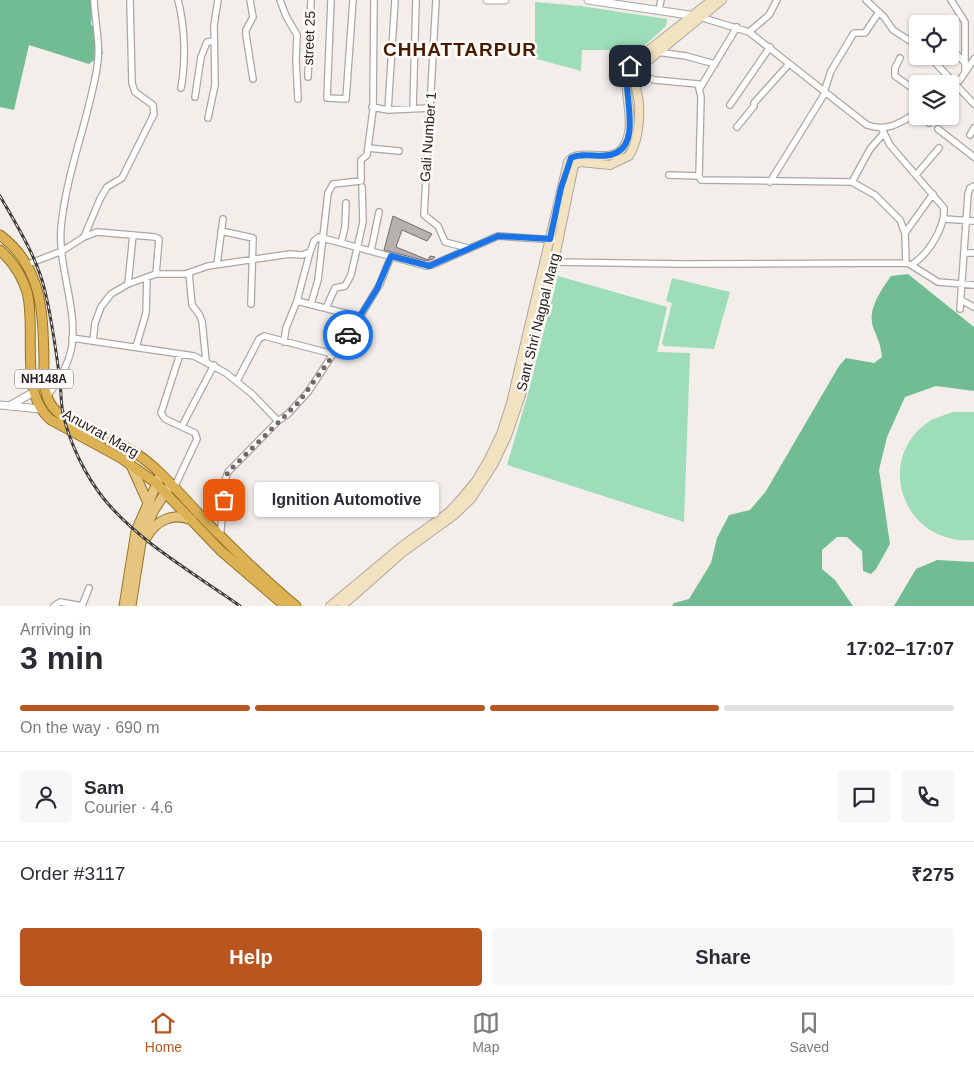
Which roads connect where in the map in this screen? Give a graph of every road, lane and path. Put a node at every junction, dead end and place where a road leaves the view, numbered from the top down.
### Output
1 (94, 0) edge
2 (130, 0) edge
3 (178, 0) edge
4 (218, 0) edge
5 (250, 0) edge
6 (280, 0) edge
7 (311, 0) edge
8 (331, 0) edge
9 (353, 0) edge
10 (374, 0) edge
11 (395, 0) edge
12 (416, 0) edge
13 (436, 0) edge
14 (487, 0) edge
15 (505, 0) edge
16 (588, 0) edge
17 (662, 0) edge
18 (712, 0) edge
19 (722, 0) edge
20 (777, 0) edge
21 (866, 0) edge
22 (951, 0) edge
23 (608, 1) edge
24 (659, 10) junction
25 (879, 12) junction
26 (696, 16) junction
27 (737, 28) junction
28 (749, 32) junction
29 (214, 41) junction
30 (909, 41) edge
31 (770, 47) junction
32 (658, 52) junction
33 (959, 56) edge
34 (900, 58) dead end
35 (974, 59) edge
36 (965, 63) junction
37 (715, 64) junction
38 (789, 64) junction
39 (938, 65) edge
40 (965, 72) junction
41 (635, 74) junction
42 (947, 75) edge
43 (308, 77) dead end
44 (253, 79) dead end
45 (959, 80) edge
46 (909, 86) edge
47 (959, 87) edge
48 (181, 88) dead end
49 (700, 88) junction
50 (824, 92) junction
51 (195, 97) dead end
52 (298, 99) dead end
53 (974, 104) edge
54 (730, 105) dead end
55 (372, 107) junction
56 (431, 108) junction
57 (413, 109) junction
58 (388, 110) junction
59 (909, 117) edge
60 (208, 118) dead end
61 (737, 127) dead end
62 (974, 128) edge
63 (938, 129) dead end
64 (883, 131) junction
65 (970, 135) dead end
66 (368, 148) junction
67 (939, 148) dead end
68 (399, 151) dead end
69 (974, 157) edge
70 (669, 175) dead end
71 (916, 175) junction
72 (699, 176) junction
73 (770, 182) junction
74 (852, 182) junction
75 (974, 186) edge
76 (362, 187) dead end
77 (932, 194) junction
78 (346, 203) dead end
79 (379, 212) dead end
80 (223, 219) dead end
81 (944, 219) junction
82 (966, 221) junction
83 (974, 221) edge
84 (221, 231) junction
85 (905, 233) junction
86 (0, 235) edge
87 (133, 235) junction
88 (84, 237) junction
89 (324, 237) junction
90 (554, 239) junction
91 (341, 243) junction
92 (358, 248) junction
93 (468, 248) junction
94 (0, 250) edge
95 (62, 251) junction
96 (371, 251) junction
97 (310, 252) junction
98 (964, 253) junction
99 (974, 253) edge
100 (391, 256) junction
101 (252, 259) junction
102 (554, 262) junction
103 (217, 264) junction
104 (909, 264) junction
105 (26, 265) junction
106 (188, 273) junction
107 (156, 274) junction
108 (147, 277) junction
109 (128, 284) junction
110 (963, 285) junction
111 (974, 286) edge
112 (961, 300) junction
113 (297, 301) junction
114 (251, 304) dead end
115 (311, 304) junction
116 (974, 307) edge
117 (326, 308) junction
118 (960, 309) dead end
119 (360, 317) junction
120 (72, 338) junction
121 (93, 341) junction
122 (284, 342) junction
123 (136, 347) junction
124 (180, 354) junction
125 (333, 354) junction
126 (206, 361) junction
127 (214, 365) junction
128 (523, 370) junction
129 (237, 381) junction
130 (34, 392) junction
131 (47, 396) junction
132 (0, 405) edge
133 (9, 406) junction
134 (40, 409) junction
135 (278, 422) junction
136 (182, 426) junction
137 (130, 463) junction
138 (161, 474) junction
139 (156, 483) junction
140 (170, 488) junction
141 (148, 503) junction
142 (192, 520) junction
143 (220, 536) junction
144 (142, 545) junction
145 (89, 588) dead end
146 (54, 606) edge
147 (82, 606) edge
148 (124, 606) edge
149 (131, 606) edge
150 (285, 606) edge
151 (296, 606) edge
152 (330, 606) edge
153 (342, 606) edge

1 - 95 street
2 - 88 street
3 - 48 street
4 - 29 street
5 - 44 street
6 - 52 street
7 - 43 street, street 25
8 - 9 street
10 - 55 street
11 - 58 street
12 - 57 street
13 - 56 street, Gali Number 1
14 - 15 street
16 - 23 street
17 - 24 street
18 - 26 main road, Sant Shri Nagpal Marg
19 - 26 main road, Sant Shri Nagpal Marg
20 - 28 street
21 - 25 street
22 - 36 street
23 - 24 street
24 - 26 street
25 - 30 street
25 - 50 street
26 - 27 street
26 - 32 main road, Sant Shri Nagpal Marg
26 - 90 main road, Sant Shri Nagpal Marg
27 - 28 street
27 - 37 street
28 - 31 street
29 - 51 street
29 - 60 street
31 - 38 street
31 - 54 street
32 - 37 street
32 - 41 main road, Sant Shri Nagpal Marg
33 - 36 street
34 - 46 street
35 - 40 street
36 - 40 street
37 - 49 street
38 - 50 street
38 - 61 street
39 - 42 street
40 - 45 street
41 - 49 street
41 - 90 main road, Sant Shri Nagpal Marg
47 - 53 street
49 - 72 street
50 - 64 street
50 - 73 street
55 - 58 street
55 - 66 street
56 - 57 street
56 - 93 street, Gali Number 1
57 - 58 street
59 - 64 street
62 - 65 street
63 - 69 street
64 - 71 street
64 - 74 street
66 - 68 street
66 - 89 street
67 - 71 street
70 - 72 street
71 - 77 street
72 - 73 street
73 - 74 street
74 - 85 street
75 - 82 street
76 - 92 street
77 - 81 street
77 - 85 street
78 - 91 street
79 - 96 street
80 - 84 street
81 - 82 street
81 - 104 street
82 - 83 street
82 - 98 street
84 - 101 street
84 - 103 street
85 - 104 street
86 - 105 highway, Anuvrat Marg / NH148A
87 - 88 street
87 - 107 street
87 - 109 street
88 - 95 street
89 - 91 street
89 - 97 street
89 - 115 street
90 - 93 street
90 - 102 main road, Sant Shri Nagpal Marg
90 - 128 main road, Sant Shri Nagpal Marg
91 - 92 street
92 - 96 street
92 - 117 street
93 - 100 street
94 - 130 highway, NH148A
95 - 105 street
95 - 120 street
96 - 100 street
97 - 101 street
97 - 113 street
98 - 99 street
98 - 110 street
100 - 119 street
101 - 103 street
101 - 114 street
102 - 104 street
102 - 128 main road, Sant Shri Nagpal Marg
103 - 106 street
104 - 110 street
105 - 131 highway, Anuvrat Marg / NH148A
106 - 107 street
106 - 126 street
107 - 108 street
108 - 109 street
108 - 123 street
109 - 121 street
110 - 111 street
110 - 112 street
112 - 116 street
112 - 118 street
113 - 115 street
113 - 122 street
115 - 117 street
117 - 119 street
119 - 125 street
120 - 121 street
120 - 131 street
121 - 123 street
122 - 125 street
122 - 129 street
123 - 124 street
124 - 126 street
124 - 136 street
125 - 135 street
126 - 127 street
127 - 129 street
127 - 136 street
128 - 152 main road, Sant Shri Nagpal Marg
128 - 153 main road, Sant Shri Nagpal Marg
129 - 135 street
130 - 133 street
130 - 134 highway, NH148A
131 - 138 highway, Anuvrat Marg / NH148A
132 - 133 street
133 - 134 street
134 - 137 highway, Anuvrat Marg / NH148A
135 - 143 street
136 - 140 street
137 - 139 highway, Anuvrat Marg / NH148A
137 - 141 main road
138 - 139 main road
138 - 140 highway, NH148A
139 - 140 highway, Anuvrat Marg / NH148A
139 - 141 main road
140 - 142 highway, NH148A
140 - 143 highway, NH148A
140 - 144 main road
141 - 148 main road
142 - 144 main road
142 - 150 highway, NH148A
143 - 151 highway, NH148A
144 - 149 main road
145 - 147 street
146 - 147 street

